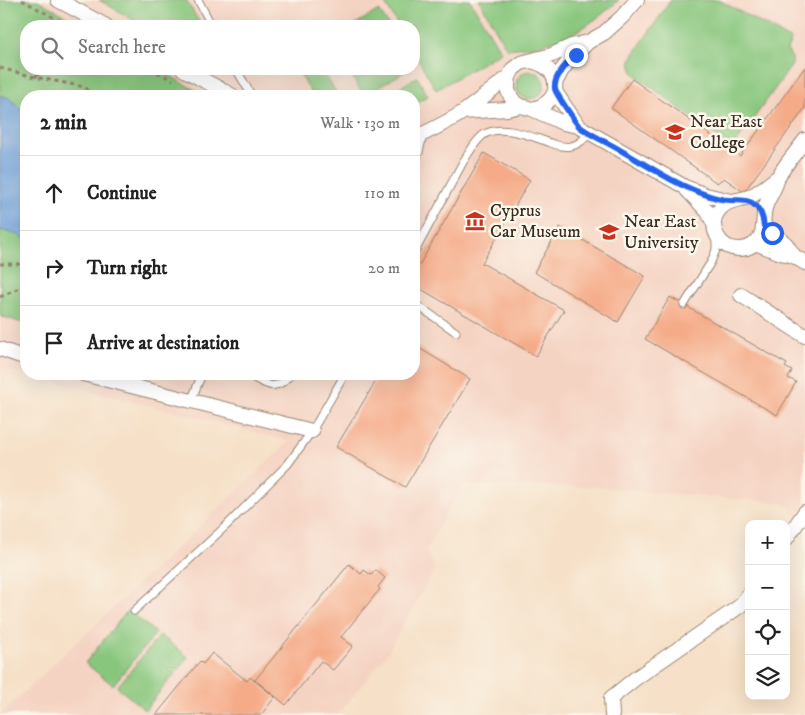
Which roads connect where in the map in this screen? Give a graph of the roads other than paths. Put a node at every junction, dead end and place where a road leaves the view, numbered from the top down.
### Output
1 (58, 0) edge
2 (198, 0) edge
3 (637, 0) edge
4 (95, 20) edge
5 (209, 20) edge
6 (588, 42) junction
7 (530, 61) junction
8 (194, 75) edge
9 (240, 75) edge
10 (509, 78) junction
11 (555, 87) junction
12 (222, 90) edge
13 (248, 90) edge
14 (527, 108) junction
15 (463, 112) junction
16 (584, 129) junction
17 (420, 135) edge
18 (805, 140) edge
19 (779, 176) junction
20 (685, 187) junction
21 (735, 200) junction
22 (763, 222) junction
23 (715, 228) junction
24 (420, 242) edge
25 (755, 243) junction
26 (734, 249) junction
27 (800, 260) edge
28 (711, 262) junction
29 (741, 295) dead end
30 (684, 305) dead end
31 (420, 307) edge
32 (456, 332) dead end
33 (805, 336) edge
34 (0, 349) edge
35 (20, 356) edge
36 (107, 380) edge
37 (200, 380) edge
38 (258, 380) edge
39 (285, 380) edge
40 (342, 380) edge
41 (191, 401) junction
42 (312, 431) junction
43 (805, 512) edge
44 (790, 533) edge
45 (745, 599) edge
46 (134, 611) dead end
47 (612, 715) edge

1 - 4 street
2 - 5 lane
3 - 6 street
6 - 7 street
6 - 11 street
7 - 10 street
7 - 11 street
8 - 12 street
9 - 13 lane
10 - 14 street
10 - 15 street
11 - 14 street
11 - 16 street
14 - 15 street
14 - 16 street
15 - 17 street
16 - 20 street
16 - 24 lane
18 - 19 street
19 - 21 street
19 - 22 street
20 - 21 street
20 - 23 street
21 - 22 street
21 - 23 street
22 - 25 street
22 - 27 street
23 - 26 street
23 - 28 lane
25 - 26 street
25 - 27 street
26 - 28 lane
28 - 30 lane
29 - 33 street
31 - 32 lane
34 - 35 street
36 - 41 street
37 - 41 lane
38 - 39 lane
40 - 42 lane
41 - 42 street
42 - 46 lane
43 - 44 street
45 - 47 street

